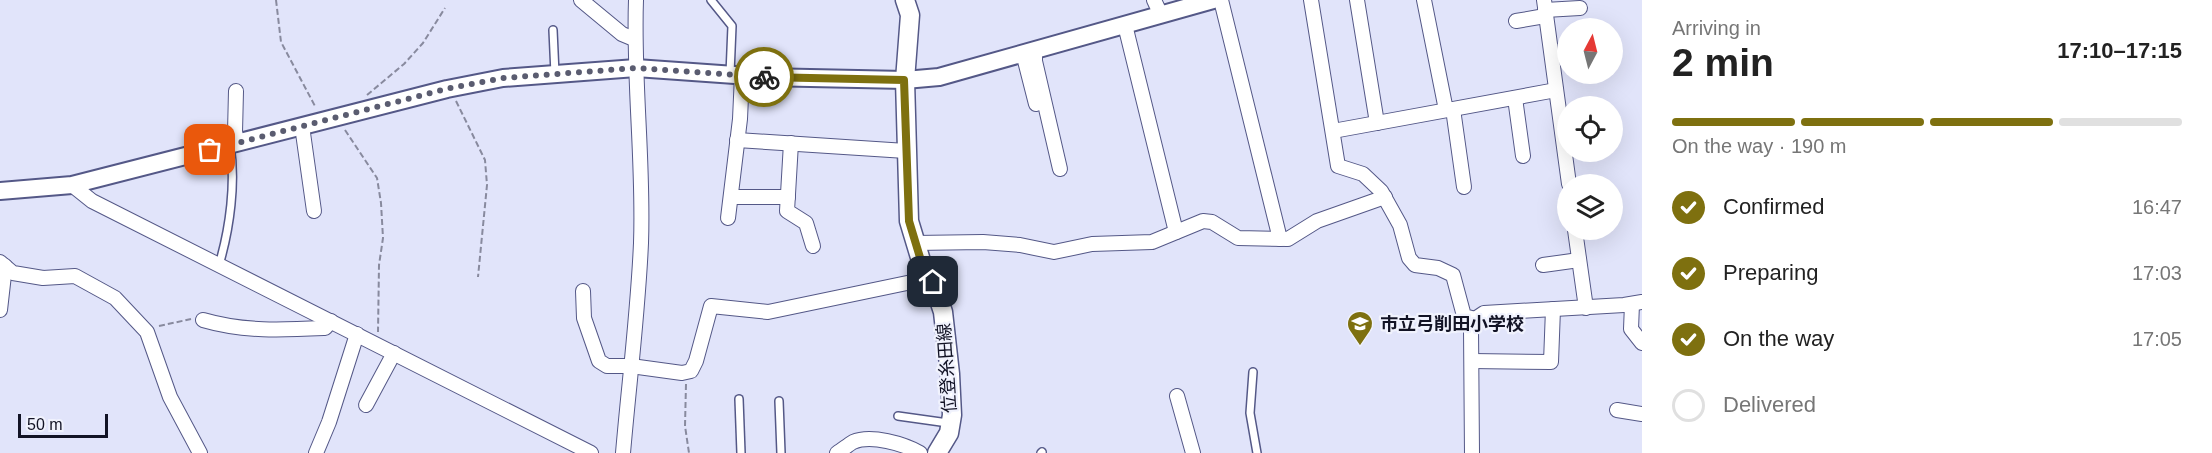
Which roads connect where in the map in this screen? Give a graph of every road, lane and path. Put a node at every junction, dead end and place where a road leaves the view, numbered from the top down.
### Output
1 (276, 0) edge
2 (581, 0) edge
3 (636, 0) edge
4 (711, 0) edge
5 (905, 0) edge
6 (1213, 0) edge
7 (1221, 0) edge
8 (1311, 0) edge
9 (1357, 0) edge
10 (1424, 0) edge
11 (1157, 7) edge
12 (445, 8) dead end
13 (1580, 8) dead end
14 (1545, 9) edge
15 (1516, 21) dead end
16 (1125, 25) junction
17 (553, 30) dead end
18 (634, 39) junction
19 (1029, 52) junction
20 (636, 68) junction
21 (555, 74) junction
22 (736, 75) junction
23 (904, 80) junction
24 (447, 89) junction
25 (1556, 90) junction
26 (236, 91) dead end
27 (1515, 98) junction
28 (1036, 104) dead end
29 (1450, 110) junction
30 (361, 111) junction
31 (330, 119) junction
32 (1377, 123) junction
33 (302, 126) junction
34 (1333, 131) junction
35 (737, 141) junction
36 (791, 143) junction
37 (234, 144) junction
38 (906, 151) junction
39 (1523, 156) dead end
40 (1060, 169) dead end
41 (1568, 174) edge
42 (72, 185) junction
43 (1464, 187) dead end
44 (0, 191) edge
45 (1385, 197) junction
46 (731, 198) junction
47 (788, 198) junction
48 (314, 211) dead end
49 (728, 218) dead end
50 (1176, 232) junction
51 (1280, 239) junction
52 (1576, 240) edge
53 (915, 243) junction
54 (813, 246) dead end
55 (1579, 260) junction
56 (3, 264) edge
57 (1543, 264) dead end
58 (219, 265) junction
59 (478, 277) dead end
60 (931, 278) junction
61 (583, 291) dead end
62 (1637, 303) edge
63 (1586, 308) junction
64 (1552, 309) junction
65 (0, 310) edge
66 (1475, 319) junction
67 (203, 320) joint
68 (331, 321) junction
69 (144, 330) junction
70 (357, 334) junction
71 (1642, 343) edge
72 (377, 344) junction
73 (394, 353) junction
74 (1472, 361) junction
75 (630, 366) junction
76 (686, 372) junction
77 (1253, 372) dead end
78 (1177, 396) dead end
79 (739, 399) dead end
80 (779, 401) dead end
81 (366, 405) dead end
82 (1617, 410) dead end
83 (1642, 414) edge
84 (898, 416) dead end
85 (951, 424) junction
86 (200, 453) edge
87 (316, 453) edge
88 (591, 453) edge
89 (623, 453) edge
90 (689, 453) edge
91 (741, 453) edge
92 (781, 453) edge
93 (837, 453) edge
94 (920, 453) edge
95 (937, 453) edge
96 (1193, 453) edge
97 (1257, 453) edge
98 (1472, 453) edge

1 - 31 path
2 - 18 street
3 - 18 street
4 - 22 lane
5 - 23 main road, 位登糸田線
6 - 11 street
7 - 51 street
8 - 34 street
9 - 32 street
10 - 29 street
11 - 16 street
12 - 30 path
13 - 14 street
14 - 15 street
14 - 25 street
16 - 19 street
16 - 50 street
17 - 21 lane
18 - 20 street
19 - 23 street
19 - 28 street
19 - 40 street
20 - 21 street
20 - 22 street
20 - 75 street
21 - 24 street
22 - 23 street
22 - 35 street
23 - 38 main road, 位登糸田線
24 - 30 street
24 - 59 path
25 - 27 street
25 - 41 street
26 - 37 street
27 - 29 street
27 - 39 street
29 - 32 street
29 - 43 street
30 - 31 street
31 - 33 street
31 - 72 path
32 - 34 street
33 - 37 street
33 - 48 street
34 - 45 street
35 - 36 street
35 - 46 street
36 - 38 street
36 - 47 street
37 - 42 street
37 - 58 lane
38 - 53 main road, 位登糸田線
42 - 44 street
42 - 58 street
45 - 51 street
45 - 66 street
46 - 47 street
46 - 49 street
47 - 54 street
50 - 51 street
50 - 53 street
52 - 55 street
53 - 60 main road, 位登糸田線
55 - 57 street
55 - 63 street
56 - 65 street
56 - 69 street
58 - 68 street
60 - 76 street
60 - 85 main road, 位登糸田線
61 - 75 street
62 - 63 street
62 - 71 street
63 - 64 street
64 - 66 street
64 - 74 street
66 - 74 street
67 - 68 street
67 - 69 path
68 - 70 street
69 - 86 street
70 - 72 street
70 - 87 street
72 - 73 street
73 - 81 street
73 - 88 street
74 - 98 street
75 - 76 street
75 - 89 street
76 - 90 path
77 - 97 lane
78 - 96 street
79 - 91 lane
80 - 92 lane
82 - 83 street
84 - 85 lane
85 - 95 main road, 位登糸田線
93 - 94 street

